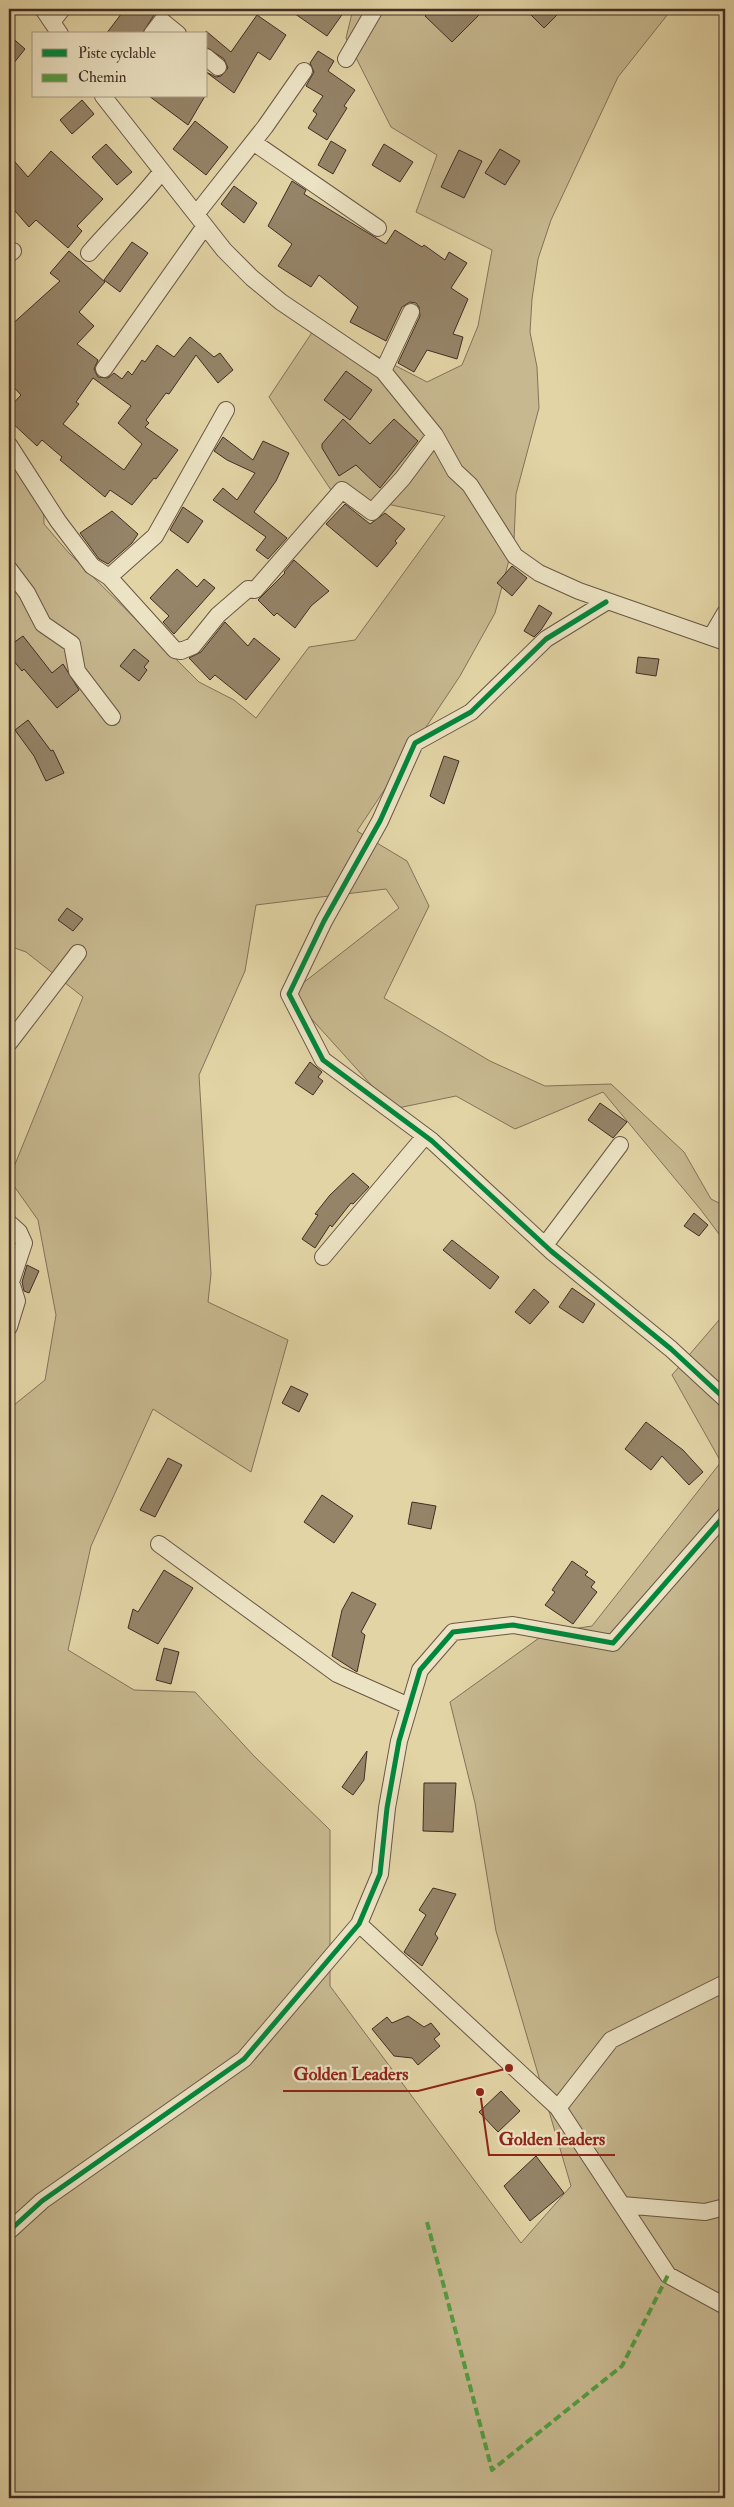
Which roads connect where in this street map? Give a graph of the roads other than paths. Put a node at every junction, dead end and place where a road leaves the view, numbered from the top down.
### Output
1 (62, 9) edge
2 (375, 9) edge
3 (52, 22) edge
4 (154, 32) edge
5 (176, 32) edge
6 (346, 59) dead end
7 (304, 71) dead end
8 (105, 98) edge
9 (253, 142) junction
10 (162, 171) junction
11 (201, 220) junction
12 (378, 228) dead end
13 (89, 252) dead end
14 (412, 312) dead end
15 (104, 369) dead end
16 (383, 371) junction
17 (226, 410) dead end
18 (435, 434) junction
19 (9, 445) edge
20 (9, 569) edge
21 (108, 577) junction
22 (606, 602) junction
23 (725, 612) edge
24 (718, 640) edge
25 (112, 717) dead end
26 (78, 953) dead end
27 (9, 1043) edge
28 (426, 1136) junction
29 (620, 1145) dead end
30 (9, 1223) edge
31 (545, 1245) junction
32 (323, 1257) dead end
33 (9, 1327) edge
34 (725, 1399) edge
35 (725, 1515) edge
36 (159, 1544) dead end
37 (409, 1706) junction
38 (359, 1924) junction
39 (725, 1982) edge
40 (558, 2108) junction
41 (622, 2205) junction
42 (725, 2207) edge
43 (9, 2232) edge
44 (725, 2306) edge

1 - 3 street
2 - 6 street
4 - 5 street
7 - 9 street
8 - 10 street
9 - 11 street
9 - 12 street
10 - 11 street
10 - 13 street
11 - 15 street
11 - 16 street
14 - 16 street
16 - 18 street
17 - 21 street
18 - 21 street
18 - 22 street
19 - 21 street
20 - 25 street
22 - 24 street
22 - 28 street
23 - 24 street
26 - 27 street
28 - 31 street
28 - 32 street
29 - 31 street
30 - 33 street
31 - 34 street
35 - 37 street
36 - 37 street
37 - 38 street
38 - 40 street
38 - 43 street
39 - 40 street
40 - 41 street
41 - 42 street
41 - 44 street

